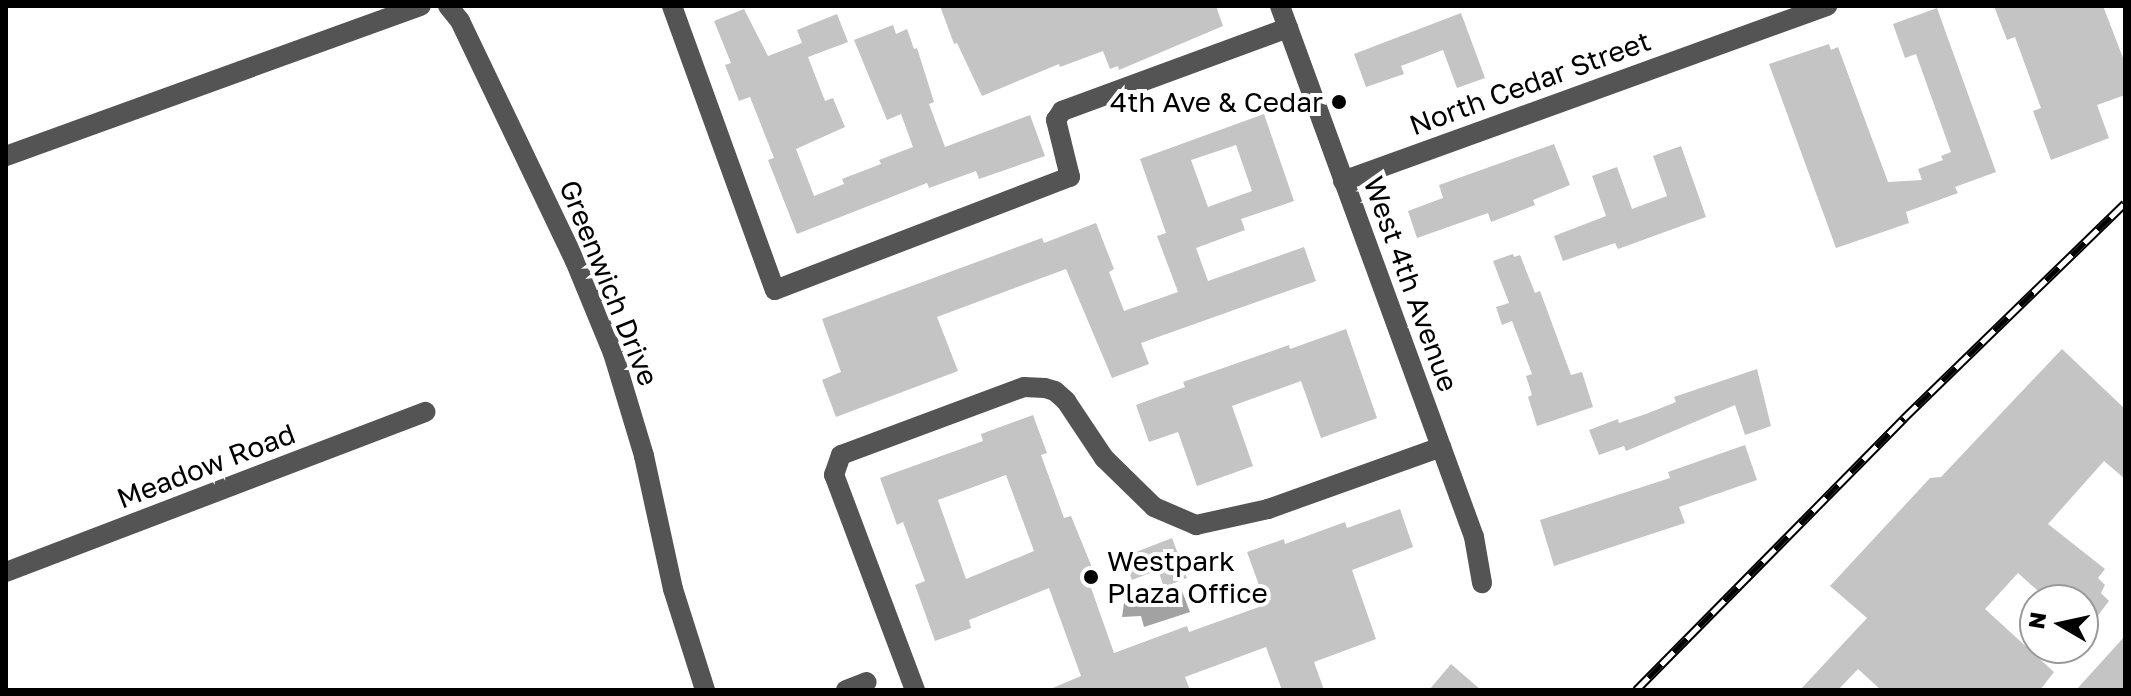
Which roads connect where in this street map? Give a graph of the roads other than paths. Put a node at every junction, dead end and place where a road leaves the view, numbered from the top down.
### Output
1 (421, 6) edge
2 (448, 6) edge
3 (672, 6) edge
4 (1280, 6) edge
5 (1827, 6) edge
6 (1288, 28) junction
7 (6, 156) edge
8 (1343, 181) junction
9 (426, 412) dead end
10 (1441, 447) junction
11 (6, 572) edge
12 (1482, 583) dead end
13 (867, 682) dead end
14 (705, 690) edge
15 (846, 690) edge
16 (915, 690) edge

1 - 7 street
2 - 14 street, Greenwich Drive
3 - 6 street
4 - 6 street, West 4th Avenue
5 - 8 street, North Cedar Street
6 - 8 street, West 4th Avenue
8 - 10 street, West 4th Avenue
9 - 11 street, Meadow Road
10 - 12 street, West 4th Avenue
10 - 16 street
13 - 15 street

